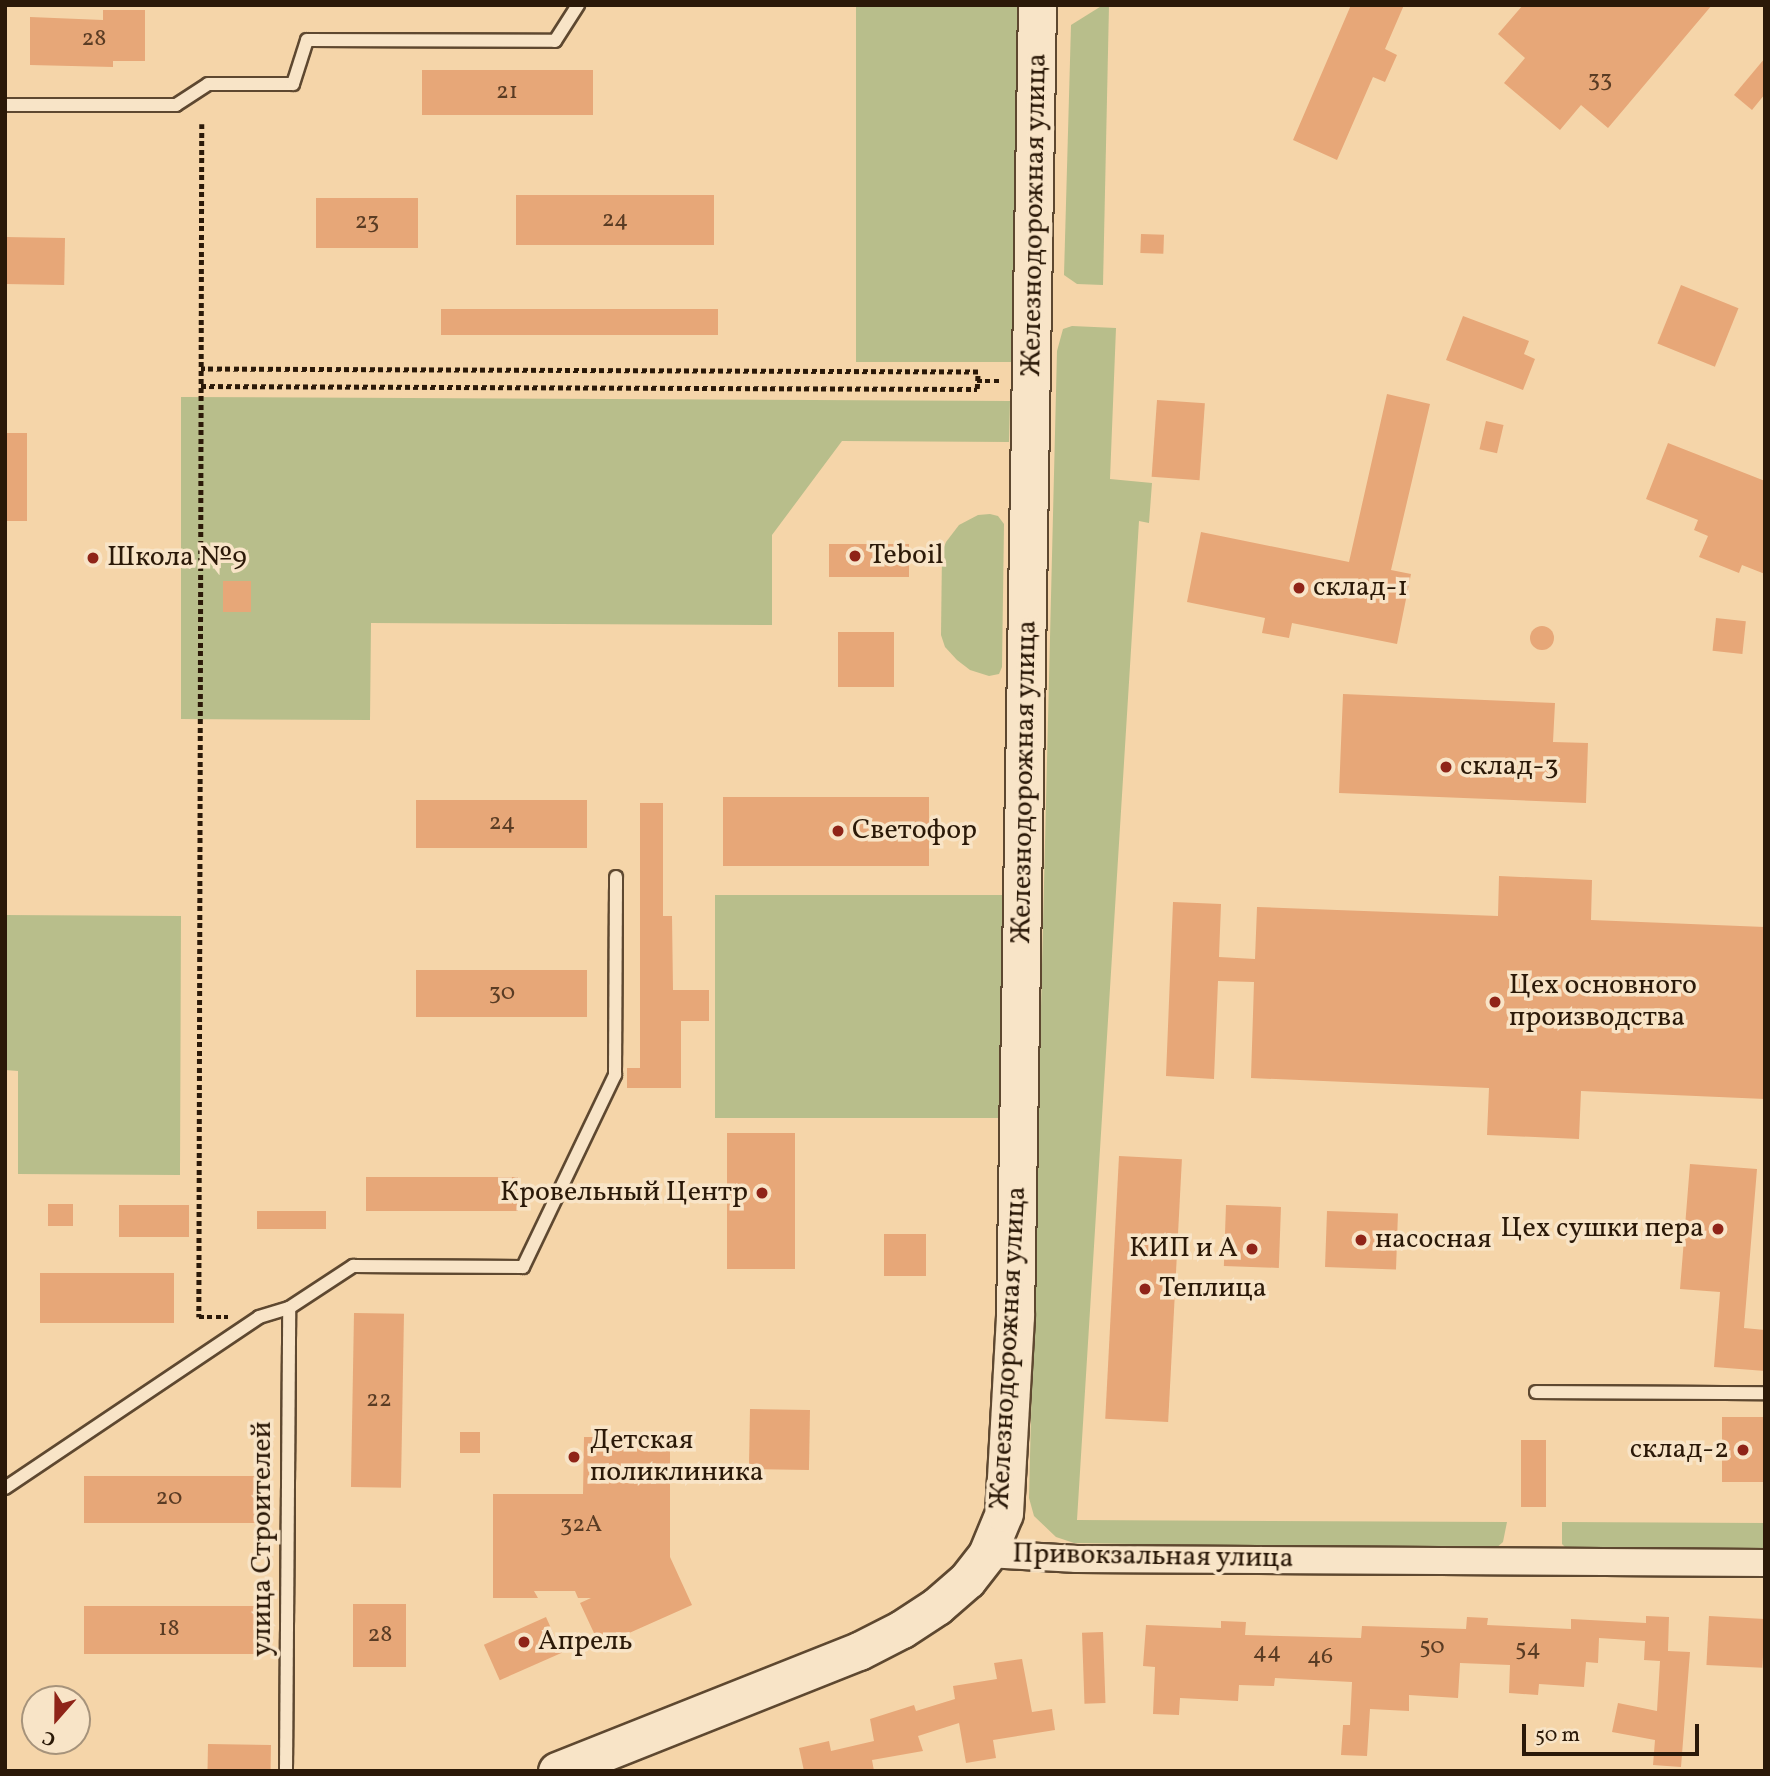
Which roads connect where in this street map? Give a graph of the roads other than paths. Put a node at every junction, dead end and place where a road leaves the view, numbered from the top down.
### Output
1 (578, 5) edge
2 (1037, 5) edge
3 (5, 105) edge
4 (615, 877) dead end
5 (289, 1308) junction
6 (1536, 1392) dead end
7 (1765, 1393) edge
8 (5, 1488) edge
9 (986, 1554) junction
10 (1765, 1563) edge
11 (286, 1771) edge
12 (557, 1771) edge

1 - 3 lane
2 - 9 main road, Железнодорожная улица
4 - 5 lane
5 - 8 lane
5 - 11 lane, улица Строителей
6 - 7 lane
9 - 10 street, Привокзальная улица
9 - 12 main road, Привокзальная улица

